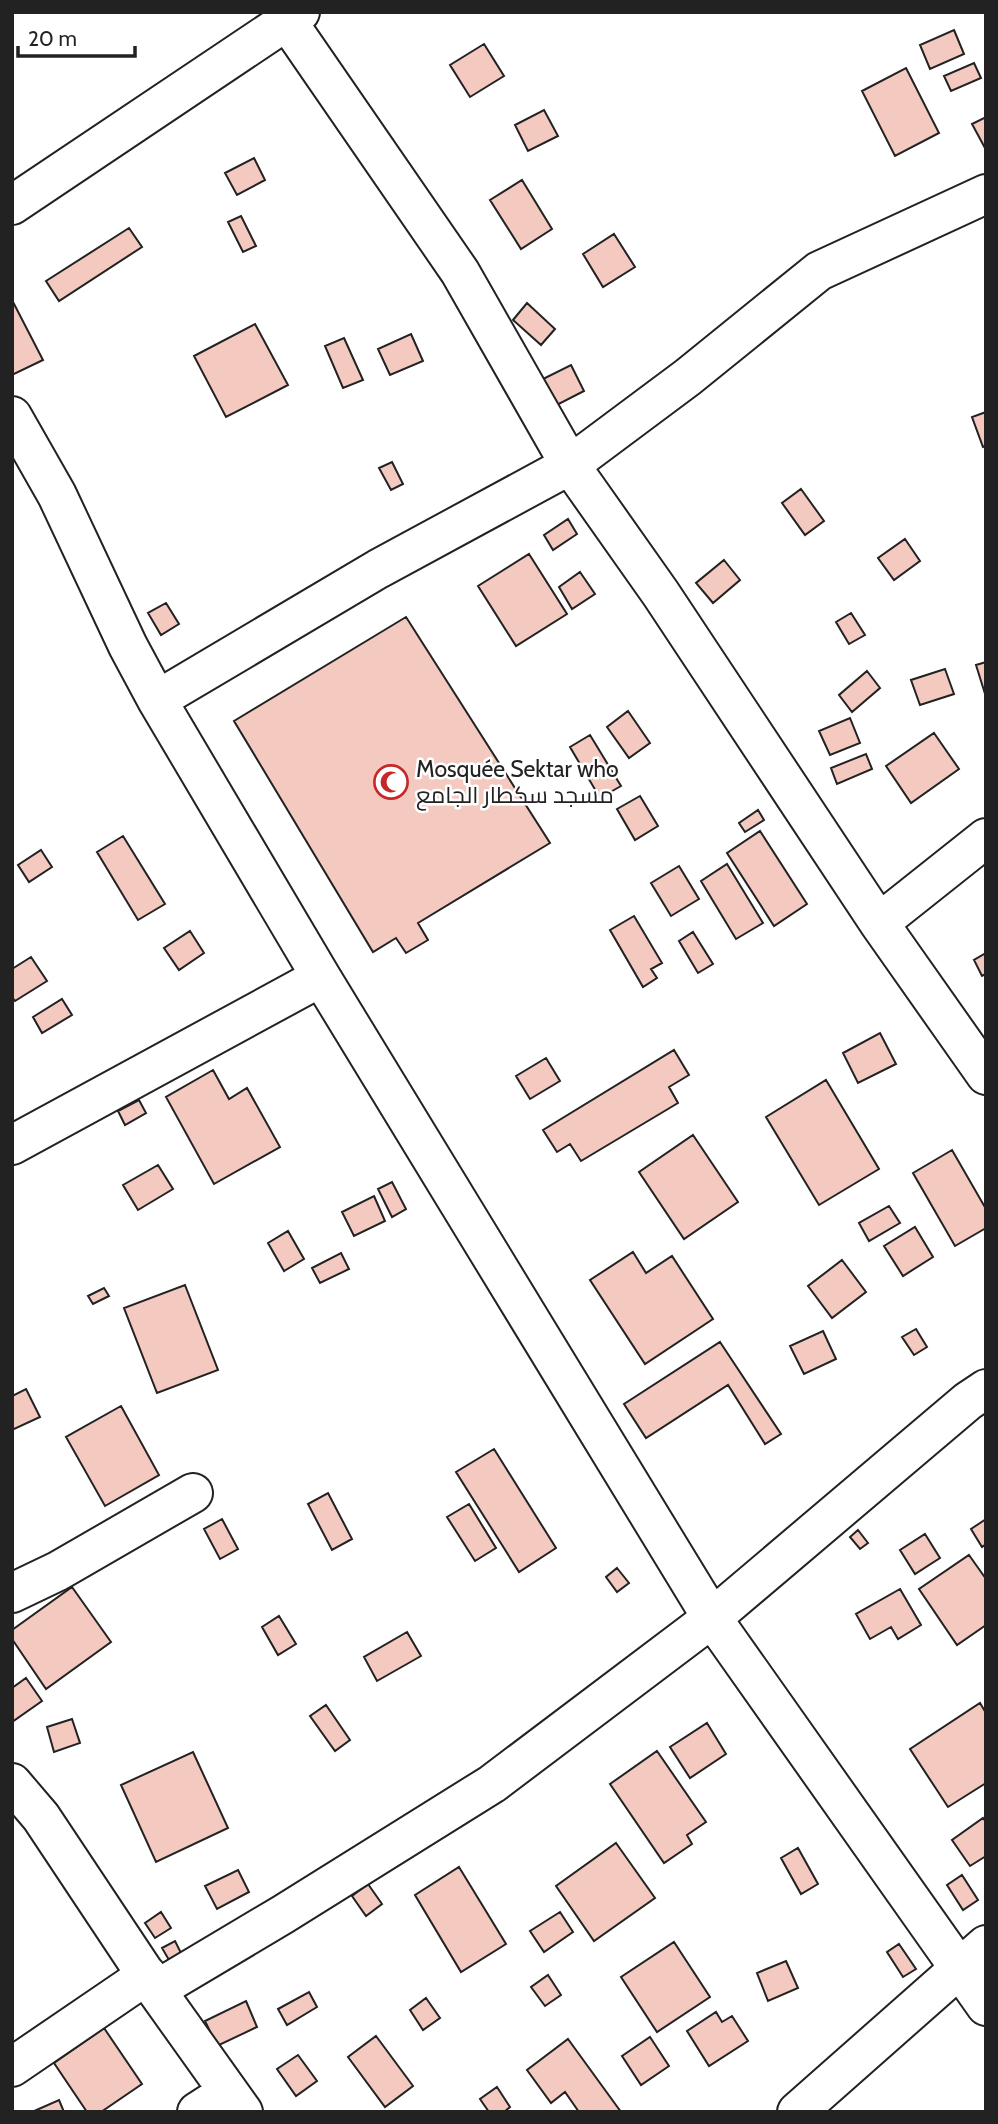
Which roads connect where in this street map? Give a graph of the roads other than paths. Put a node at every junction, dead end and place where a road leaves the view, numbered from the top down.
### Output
1 (293, 17) edge
2 (986, 194) edge
3 (12, 205) edge
4 (12, 415) edge
5 (570, 465) junction
6 (157, 700) junction
7 (986, 838) edge
8 (879, 923) junction
9 (321, 977) junction
10 (986, 1075) edge
11 (12, 1145) edge
12 (986, 1389) edge
13 (193, 1493) dead end
14 (12, 1593) edge
15 (712, 1618) junction
16 (12, 1783) edge
17 (973, 1956) edge
18 (152, 1983) junction
19 (986, 2006) edge
20 (12, 2067) edge
21 (222, 2105) edge
22 (797, 2112) edge

1 - 3 main road
1 - 5 main road
2 - 5 main road
4 - 6 main road
5 - 6 main road
5 - 8 main road
6 - 9 main road
7 - 8 main road
8 - 10 main road
9 - 11 main road
9 - 15 main road
12 - 15 main road
13 - 14 main road
15 - 17 main road
15 - 18 main road
16 - 18 main road
17 - 19 main road
17 - 22 main road
18 - 20 main road
18 - 21 main road

